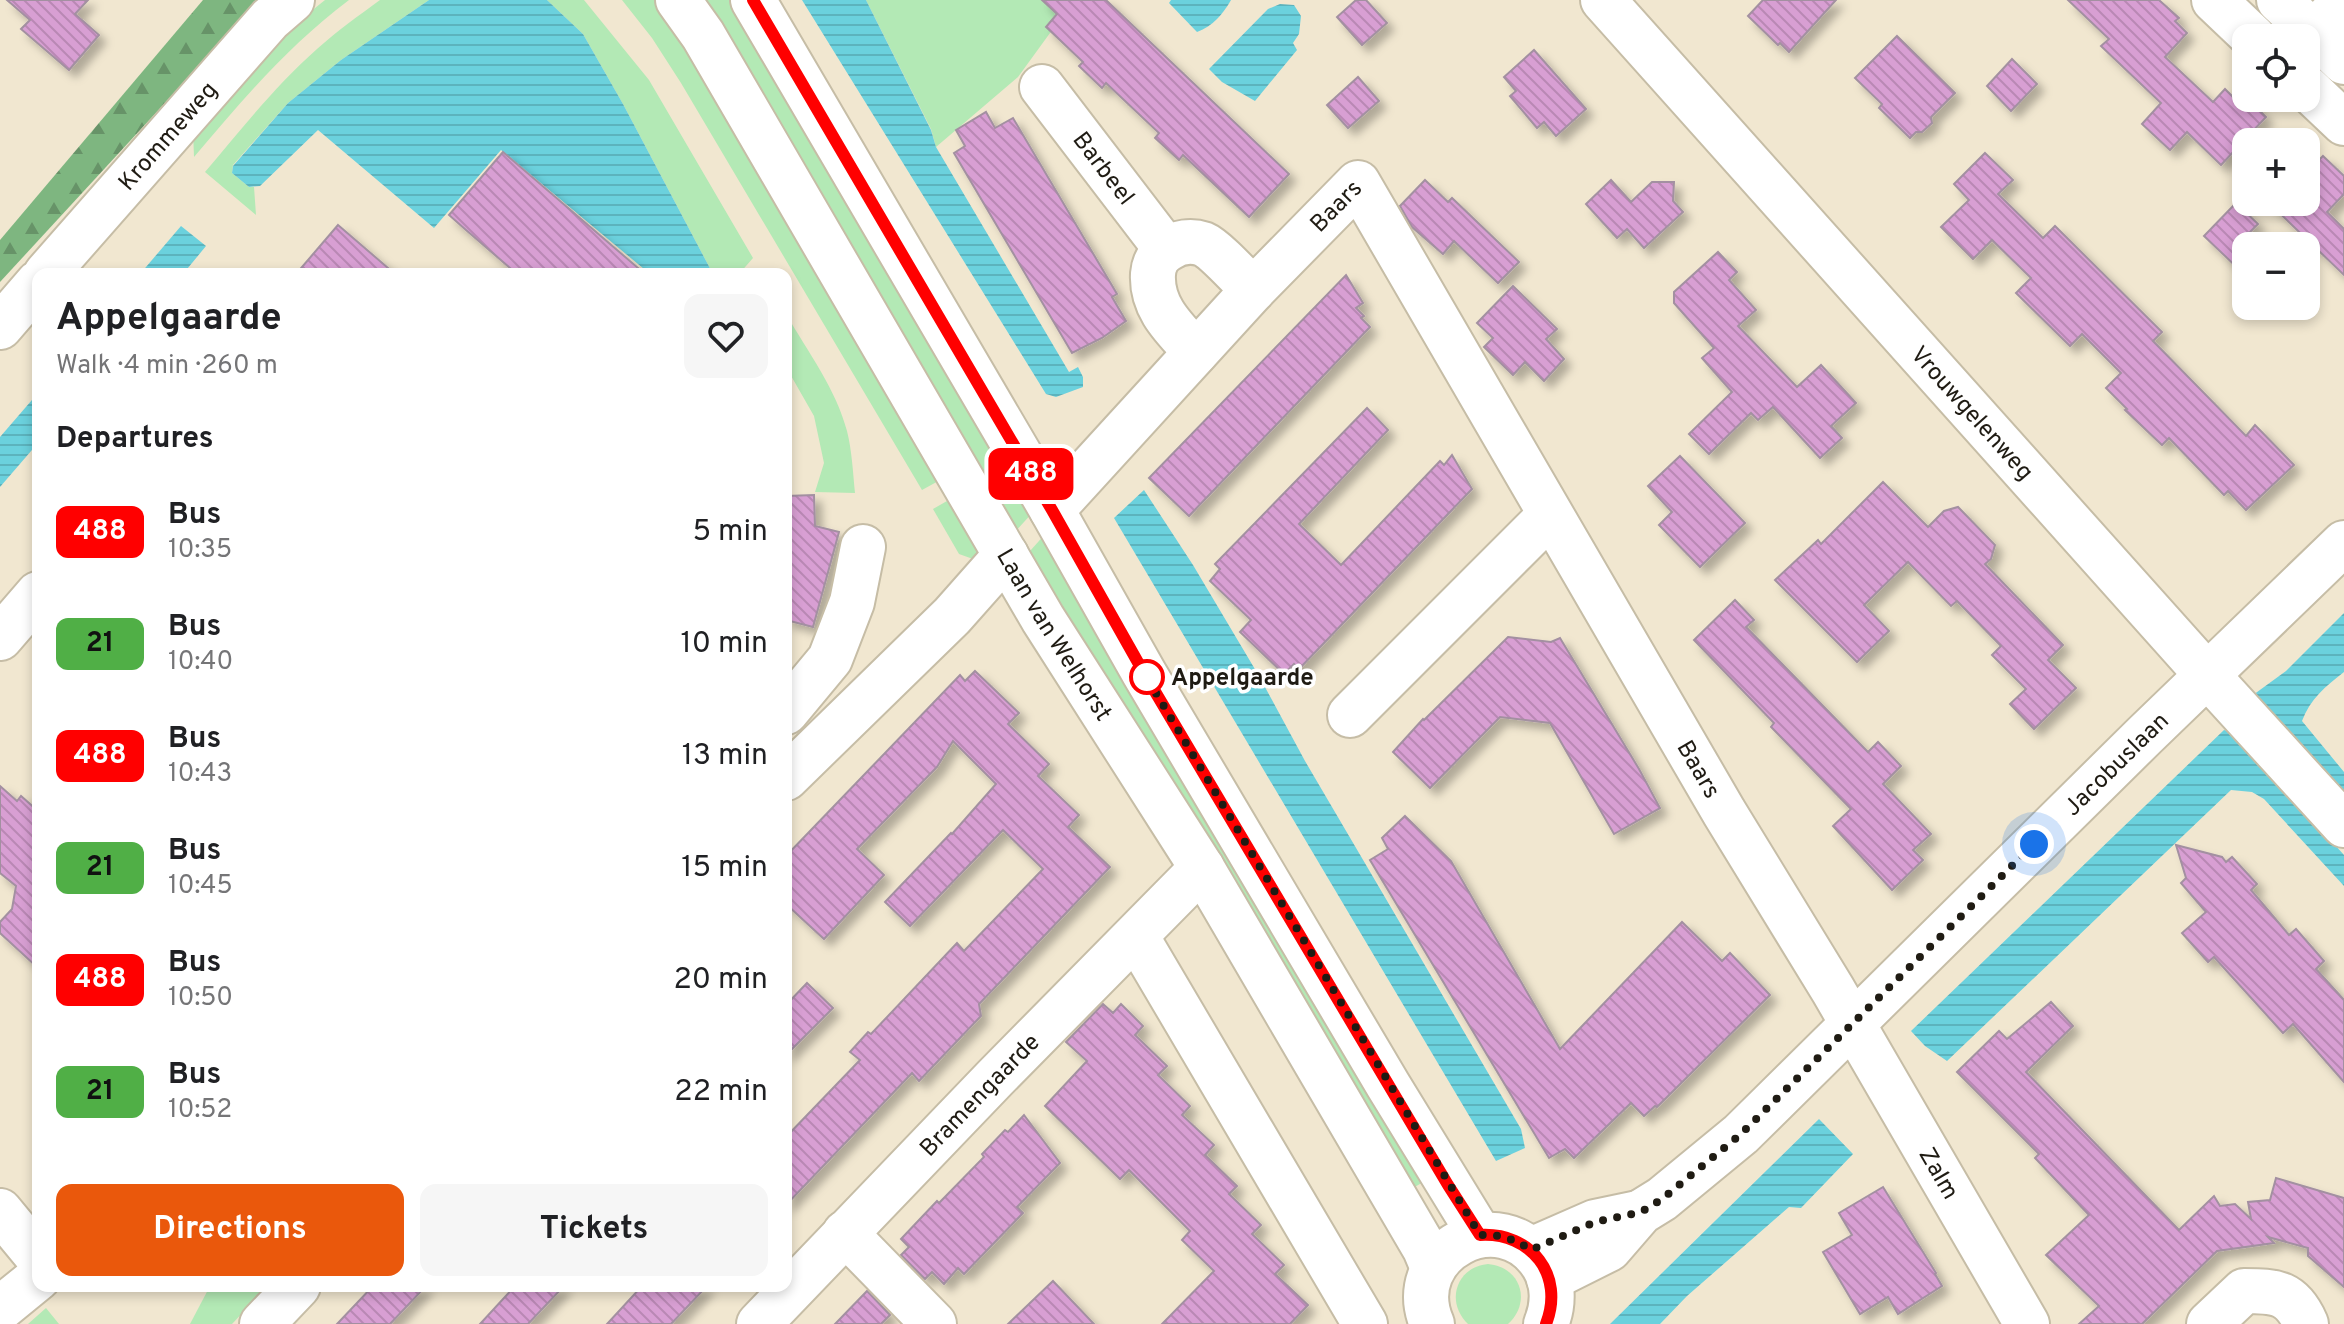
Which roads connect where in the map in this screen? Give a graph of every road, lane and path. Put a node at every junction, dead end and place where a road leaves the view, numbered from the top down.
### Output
1 (292, 0) edge
2 (678, 0) edge
3 (753, 0) edge
4 (1603, 0) edge
5 (2214, 0) edge
6 (2279, 0) edge
7 (2344, 1) edge
8 (2239, 24) edge
9 (2321, 45) edge
10 (1042, 87) dead end
11 (2320, 100) edge
12 (2344, 123) edge
13 (1166, 249) junction
14 (51, 268) edge
15 (32, 290) edge
16 (1253, 290) junction
17 (0, 327) edge
18 (1196, 352) junction
19 (1052, 510) junction
20 (1550, 515) junction
21 (2344, 543) edge
22 (863, 547) dead end
23 (1006, 555) junction
24 (32, 601) edge
25 (0, 638) edge
26 (830, 659) junction
27 (2208, 676) junction
28 (868, 698) junction
29 (792, 705) edge
30 (1350, 715) dead end
31 (792, 772) edge
32 (2344, 825) edge
33 (1202, 868) junction
34 (1136, 936) junction
35 (1851, 1024) junction
36 (0, 1211) edge
37 (845, 1233) junction
38 (1480, 1235) junction
39 (32, 1250) edge
40 (1540, 1265) junction
41 (1433, 1268) junction
42 (32, 1283) edge
43 (792, 1289) edge
44 (292, 1292) edge
45 (789, 1292) edge
46 (0, 1309) edge
47 (262, 1324) edge
48 (759, 1324) edge
49 (934, 1324) edge
50 (1365, 1324) edge
51 (1432, 1324) edge
52 (1546, 1324) edge
53 (2027, 1324) edge
54 (2209, 1324) edge
55 (2306, 1324) edge

1 - 14 street, Krommeweg
2 - 23 street, Laan van Welhorst
3 - 19 street
4 - 27 street, Vrouwgelenweg
5 - 8 street
6 - 9 street
7 - 9 street
10 - 13 street, Barbeel
11 - 12 street
13 - 16 street
13 - 18 street
15 - 17 street
16 - 18 street, Baars
16 - 20 street, Baars
18 - 19 street, Baars
19 - 38 street
20 - 30 street
20 - 35 street, Baars
21 - 27 street, Jacobuslaan
22 - 26 street
23 - 28 street
23 - 33 street, Laan van Welhorst
24 - 25 street
26 - 28 street
26 - 29 street
27 - 32 street, Vrouwgelenweg
27 - 35 street, Jacobuslaan
28 - 31 street
33 - 34 street, Bramengaarde
33 - 41 street, Laan van Welhorst
34 - 37 street, Bramengaarde
34 - 50 street
35 - 40 street, Jacobuslaan
35 - 53 street, Zalm
36 - 39 street
37 - 43 street, Bramengaarde
37 - 49 street
38 - 40 street
38 - 41 street
40 - 52 street
41 - 51 street
42 - 46 street
44 - 47 street
45 - 48 street, Bramengaarde
54 - 55 street

